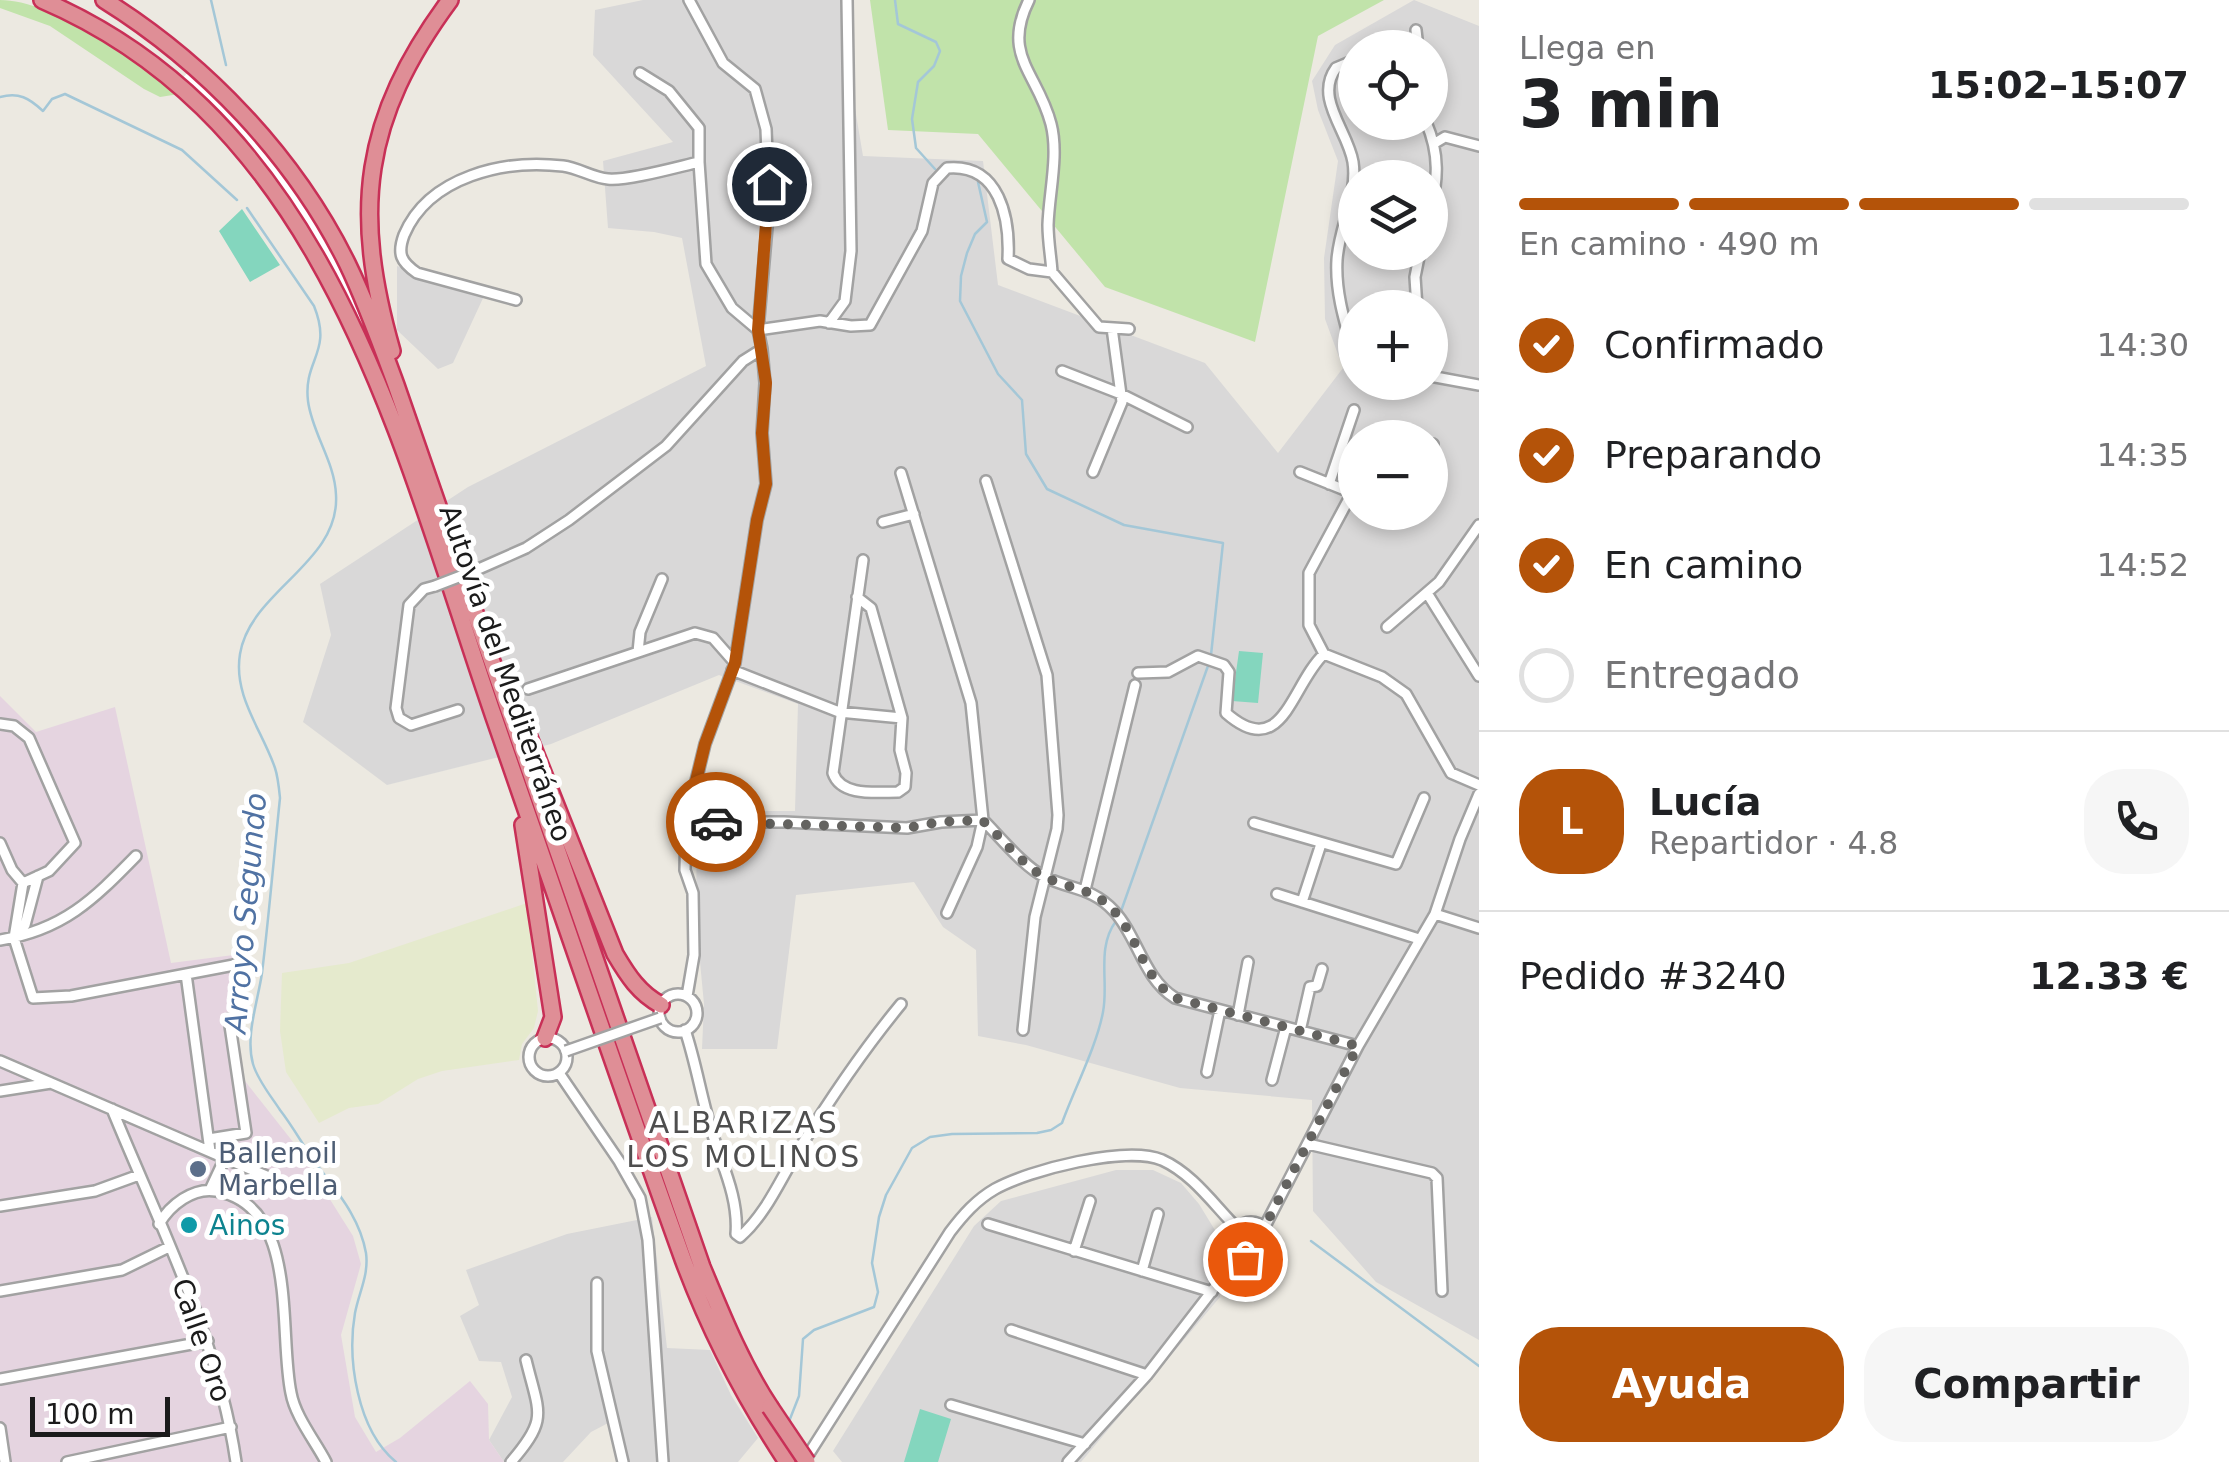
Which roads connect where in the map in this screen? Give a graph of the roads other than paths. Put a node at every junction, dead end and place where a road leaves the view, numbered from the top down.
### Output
1 (42, 0) edge
2 (104, 0) edge
3 (450, 0) edge
4 (689, 0) edge
5 (848, 0) edge
6 (1029, 0) edge
7 (1338, 67) edge
8 (640, 73) dead end
9 (1338, 121) edge
10 (1345, 140) edge
11 (1434, 140) edge
12 (1435, 143) junction
13 (1479, 146) edge
14 (1436, 160) edge
15 (700, 162) junction
16 (1052, 272) junction
17 (1338, 298) edge
18 (516, 300) dead end
19 (829, 322) junction
20 (1112, 328) junction
21 (758, 330) junction
22 (1129, 330) dead end
23 (762, 349) junction
24 (1062, 371) dead end
25 (1448, 378) edge
26 (396, 385) junction
27 (1479, 385) edge
28 (1121, 394) junction
29 (1354, 410) dead end
30 (1187, 427) dead end
31 (1093, 472) dead end
32 (1300, 472) dead end
33 (901, 473) dead end
34 (986, 482) dead end
35 (1330, 484) junction
36 (1338, 487) edge
37 (914, 514) junction
38 (1338, 521) edge
39 (883, 522) dead end
40 (1477, 533) edge
41 (863, 560) dead end
42 (662, 579) dead end
43 (1427, 593) junction
44 (857, 598) junction
45 (1387, 628) dead end
46 (638, 652) junction
47 (1324, 654) junction
48 (490, 656) junction
49 (734, 666) junction
50 (1138, 673) dead end
51 (1479, 676) edge
52 (1135, 685) dead end
53 (528, 690) dead end
54 (458, 710) dead end
55 (492, 710) junction
56 (839, 712) junction
57 (902, 718) junction
58 (0, 724) edge
59 (1479, 786) edge
60 (1479, 794) edge
61 (1424, 798) dead end
62 (1475, 813) edge
63 (982, 820) junction
64 (686, 822) junction
65 (1254, 823) dead end
66 (0, 843) edge
67 (1321, 844) junction
68 (136, 856) dead end
69 (38, 876) junction
70 (1044, 877) junction
71 (23, 883) junction
72 (1085, 890) junction
73 (1277, 894) dead end
74 (1302, 902) junction
75 (948, 913) dead end
76 (1435, 914) junction
77 (1479, 928) edge
78 (14, 938) junction
79 (0, 940) edge
80 (1419, 940) junction
81 (1248, 962) dead end
82 (239, 964) dead end
83 (1322, 969) dead end
84 (186, 974) junction
85 (687, 996) junction
86 (901, 1004) dead end
87 (1220, 1010) junction
88 (661, 1011) junction
89 (1238, 1015) junction
90 (229, 1019) dead end
91 (1286, 1027) junction
92 (685, 1030) junction
93 (1023, 1030) dead end
94 (1300, 1031) junction
95 (545, 1038) junction
96 (1358, 1046) junction
97 (566, 1050) junction
98 (0, 1061) edge
99 (1207, 1072) dead end
100 (559, 1073) junction
101 (1272, 1080) dead end
102 (50, 1082) junction
103 (0, 1091) edge
104 (112, 1109) junction
105 (210, 1139) junction
106 (1308, 1144) junction
107 (210, 1151) junction
108 (225, 1158) junction
109 (139, 1175) junction
110 (278, 1181) dead end
111 (210, 1190) junction
112 (1090, 1202) dead end
113 (0, 1206) edge
114 (1158, 1214) dead end
115 (160, 1224) junction
116 (988, 1224) dead end
117 (1237, 1228) junction
118 (1264, 1228) junction
119 (169, 1247) junction
120 (1074, 1250) junction
121 (1239, 1256) junction
122 (1142, 1271) junction
123 (596, 1284) dead end
124 (0, 1291) edge
125 (1442, 1291) dead end
126 (1212, 1292) junction
127 (1011, 1330) dead end
128 (208, 1341) junction
129 (526, 1360) dead end
130 (1147, 1375) junction
131 (0, 1379) edge
132 (951, 1405) dead end
133 (763, 1411) junction
134 (230, 1427) junction
135 (0, 1428) edge
136 (1085, 1444) junction
137 (4, 1462) edge
138 (66, 1462) edge
139 (236, 1462) edge
140 (326, 1462) edge
141 (510, 1462) edge
142 (622, 1462) edge
143 (663, 1462) edge
144 (787, 1462) edge
145 (805, 1462) edge
146 (1068, 1462) edge

1 - 55 highway, Autovía del Mediterráneo
2 - 26 highway, Autovía del Mediterráneo
3 - 26 highway
4 - 21 street
5 - 19 street
6 - 16 street
7 - 9 street
8 - 15 street
10 - 17 street
11 - 12 street
12 - 13 street
12 - 14 street
15 - 18 street
15 - 21 street
16 - 19 street
16 - 20 street
19 - 21 street
20 - 22 street
20 - 28 street
21 - 23 street
23 - 49 street
23 - 54 street, bridge
24 - 28 street
25 - 27 street
26 - 48 highway, Autovía del Mediterráneo
28 - 30 street
28 - 31 street
29 - 35 street
32 - 35 street
33 - 37 street
34 - 70 street
35 - 36 street
37 - 39 street
37 - 63 street
38 - 47 street
40 - 43 street
41 - 44 street
42 - 46 street
43 - 45 street
43 - 51 street
44 - 56 street
44 - 57 street
46 - 49 street
46 - 53 street
47 - 50 street
47 - 59 street
48 - 88 highway
48 - 133 highway, Autovía del Mediterráneo
49 - 56 street
49 - 64 street
52 - 72 street
55 - 95 highway
55 - 133 highway, Autovía del Mediterráneo
56 - 57 street
56 - 57 street
58 - 69 street
60 - 62 street
61 - 67 street
62 - 76 street
63 - 64 street
63 - 70 street
63 - 75 street
64 - 85 street
65 - 67 street
66 - 71 street
67 - 74 street
68 - 78 street
69 - 71 street
69 - 78 street
70 - 72 street
70 - 93 street
71 - 78 street
72 - 87 street
73 - 74 street
74 - 80 street
76 - 77 street
76 - 80 street
78 - 79 street
78 - 84 street
80 - 96 street
81 - 89 street
82 - 84 street
83 - 94 street
84 - 105 street
85 - 88 street
85 - 92 street
86 - 92 street
87 - 89 street
87 - 99 street
88 - 92 street
88 - 97 street, bridge
89 - 91 street
90 - 105 street
91 - 94 street
91 - 101 street
94 - 96 street
95 - 97 street
95 - 100 street
96 - 106 street
97 - 100 street
98 - 102 street
100 - 143 street
102 - 103 street
102 - 104 street
104 - 107 street
104 - 109 street, Calle Oro
105 - 107 street
106 - 118 street
106 - 125 street
107 - 108 street
108 - 110 street
108 - 111 street
109 - 113 street
109 - 115 street, Calle Oro
111 - 115 street
111 - 140 street
112 - 120 street
114 - 122 street
115 - 119 street, Calle Oro
116 - 120 street
117 - 118 street
117 - 121 street
117 - 145 street
118 - 121 street
119 - 124 street
119 - 128 street, Calle Oro
120 - 122 street
121 - 126 street
122 - 126 street
123 - 142 street
126 - 130 street
127 - 130 street
128 - 131 street
128 - 134 street, Calle Oro
129 - 141 street
130 - 136 street
132 - 136 street
133 - 144 highway, Autovía del Mediterráneo
133 - 145 highway, Autovía del Mediterráneo, bridge
134 - 138 street
134 - 139 street, Calle Oro
135 - 137 street
136 - 146 street

